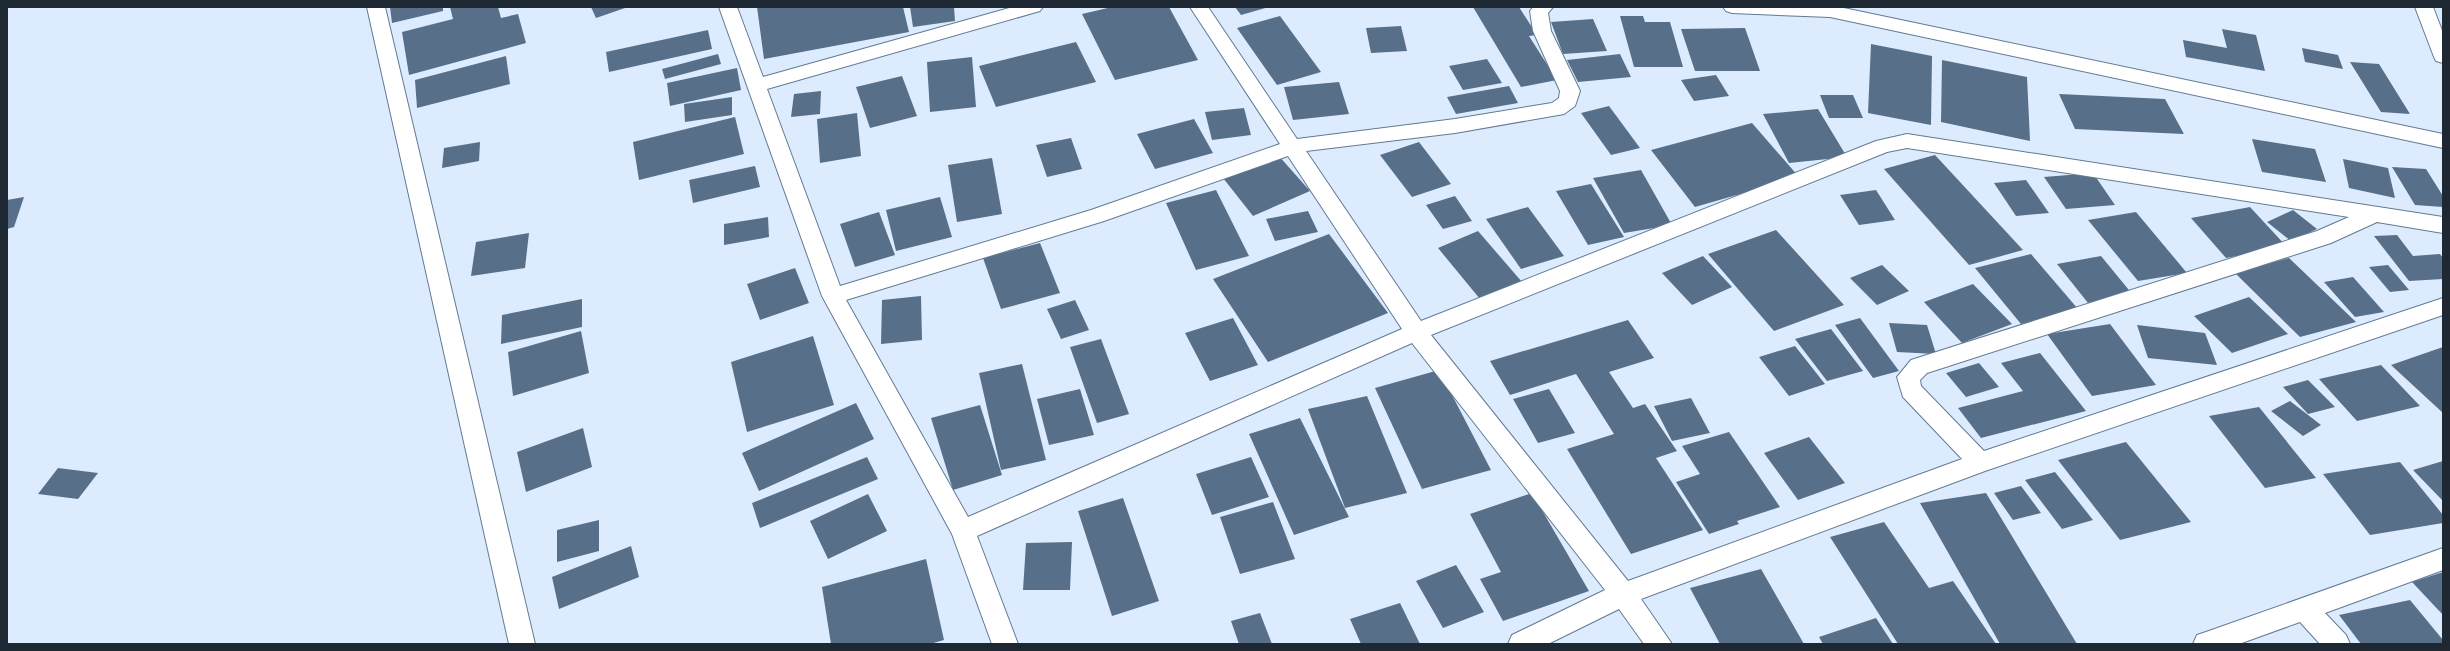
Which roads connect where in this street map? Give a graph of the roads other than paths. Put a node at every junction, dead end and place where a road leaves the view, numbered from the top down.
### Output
1 (376, 7) edge
2 (728, 7) edge
3 (1034, 7) edge
4 (1199, 7) edge
5 (1544, 7) edge
6 (1732, 7) edge
7 (2424, 7) edge
8 (1828, 9) edge
9 (2443, 57) edge
10 (757, 85) junction
11 (2443, 140) edge
12 (1294, 146) junction
13 (2374, 214) junction
14 (2443, 225) edge
15 (833, 296) junction
16 (2443, 306) edge
17 (1416, 332) junction
18 (1980, 463) junction
19 (963, 531) junction
20 (2443, 559) edge
21 (1623, 594) junction
22 (2305, 610) junction
23 (522, 644) edge
24 (1005, 644) edge
25 (1521, 644) edge
26 (1659, 644) edge
27 (2206, 644) edge
28 (2337, 644) edge

1 - 23 street
2 - 10 street
3 - 10 street
4 - 12 street
5 - 12 street
6 - 8 street
7 - 9 street
8 - 11 street
10 - 15 street
12 - 15 street
12 - 17 street
13 - 14 street
13 - 17 street
13 - 18 street
15 - 19 street
16 - 18 street
17 - 19 street
17 - 21 street
18 - 21 street
19 - 24 street
20 - 22 street
21 - 25 street
21 - 26 street
22 - 27 street
22 - 28 street

